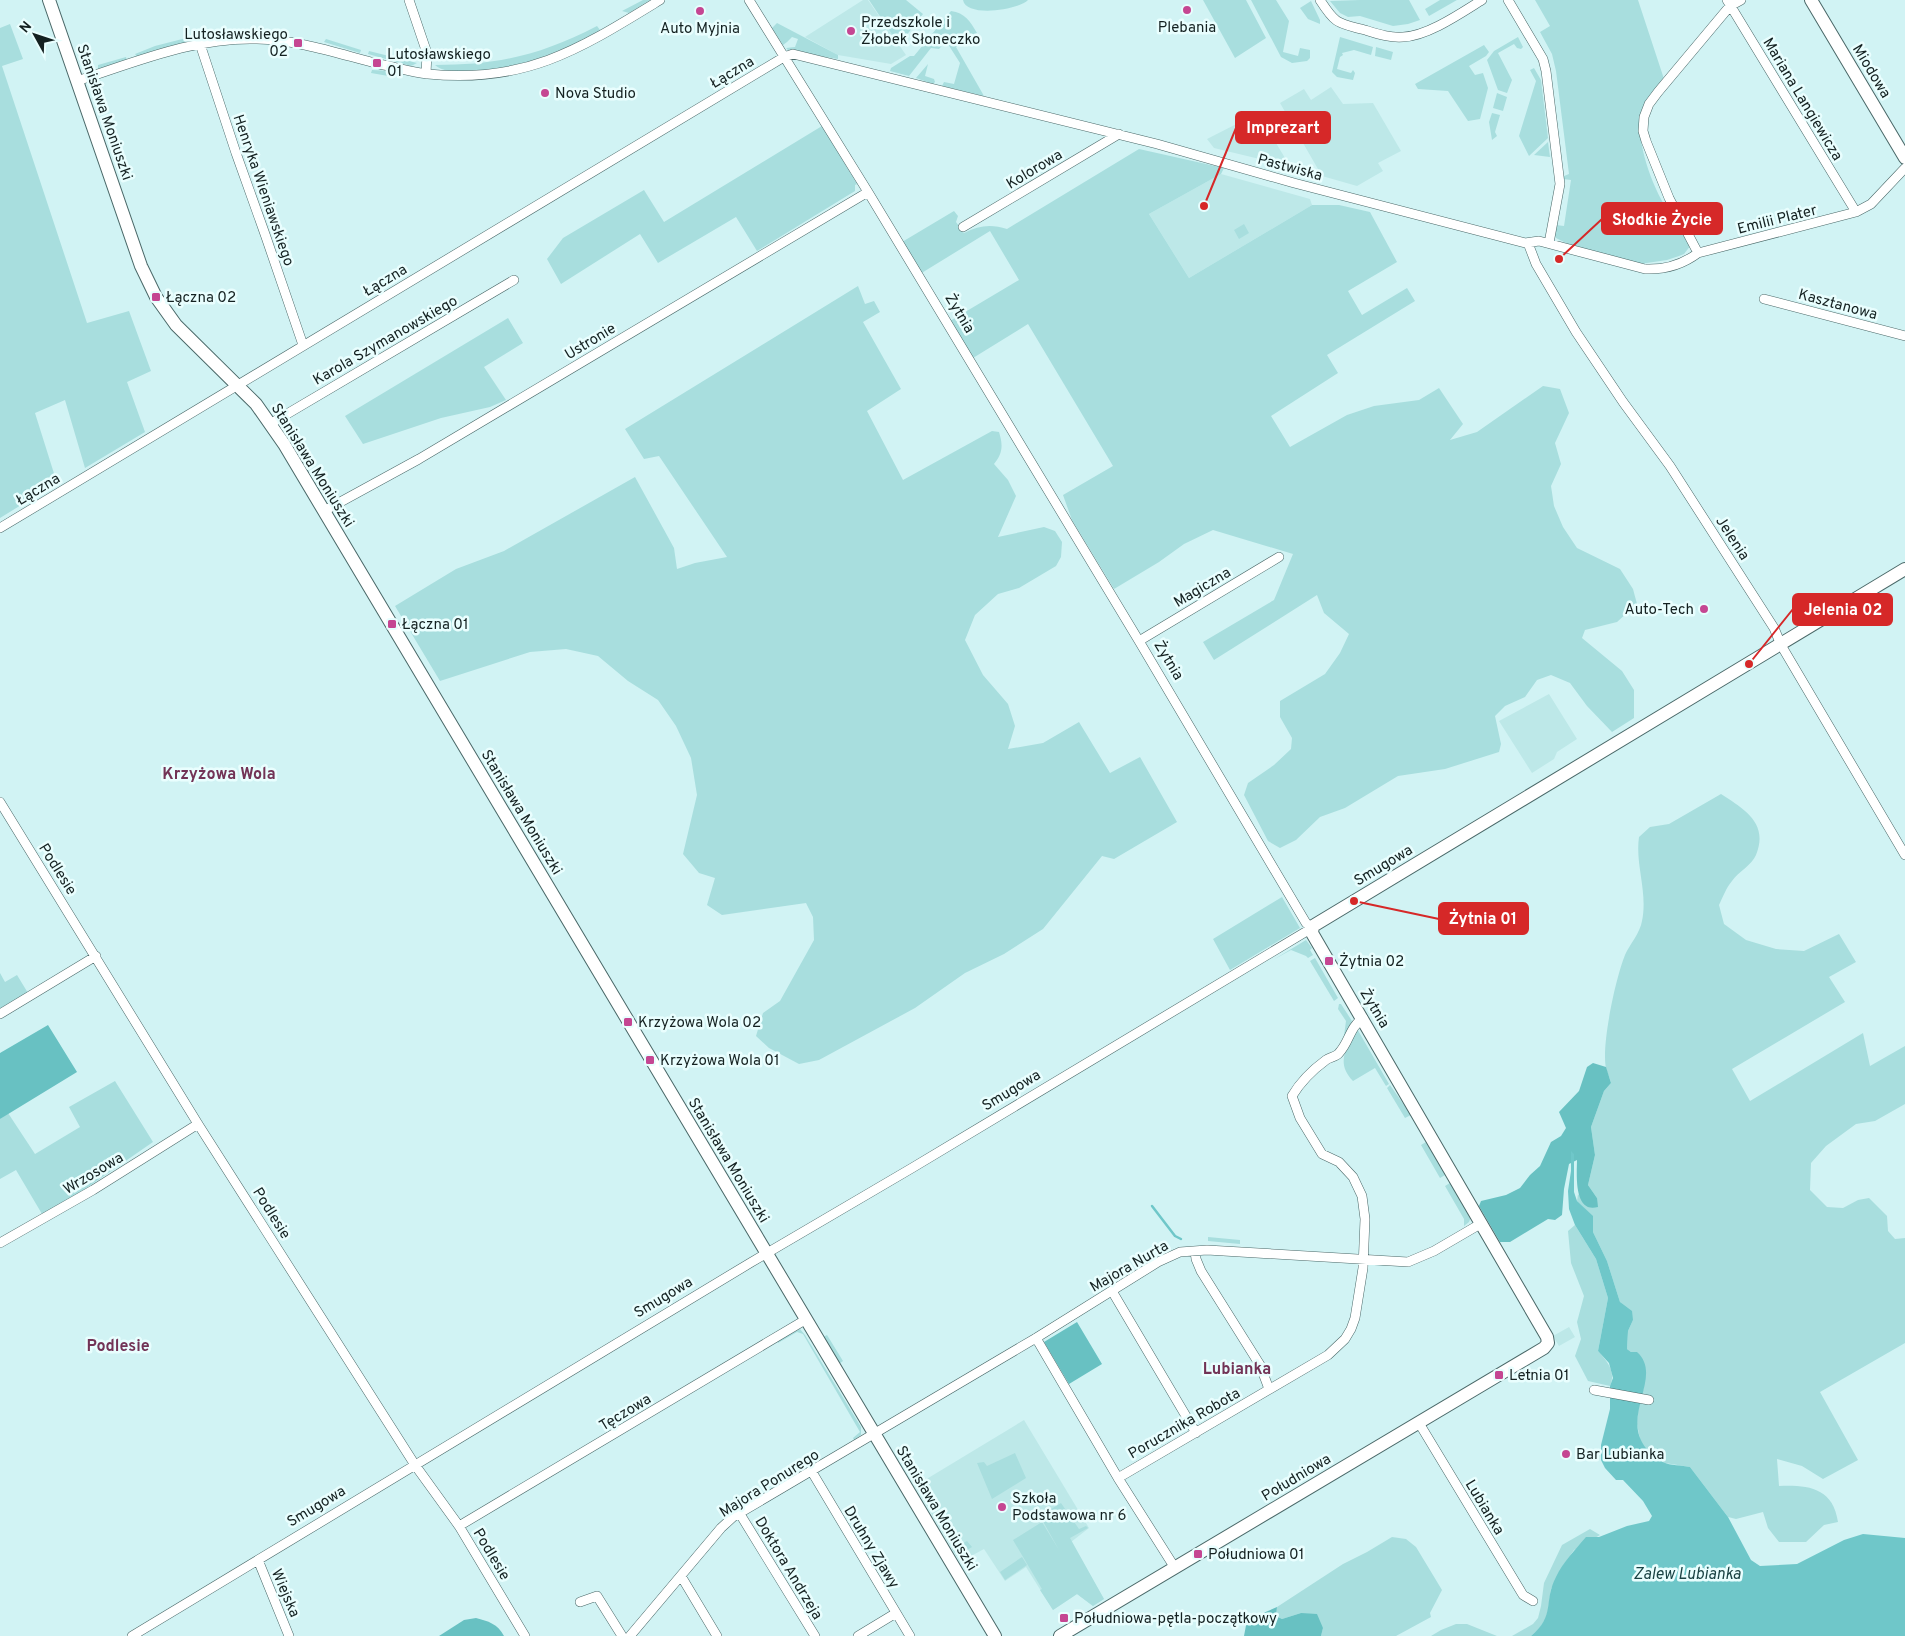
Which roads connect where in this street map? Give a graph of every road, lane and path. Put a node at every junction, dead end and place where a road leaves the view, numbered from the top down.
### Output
1 (49, 0) edge
2 (409, 0) edge
3 (660, 0) edge
4 (749, 0) edge
5 (1320, 0) edge
6 (1482, 0) edge
7 (1508, 0) edge
8 (1741, 0) edge
9 (1811, 0) edge
10 (1729, 3) edge
11 (200, 44) junction
12 (784, 57) junction
13 (426, 74) junction
14 (78, 81) junction
15 (1119, 134) junction
16 (1905, 158) edge
17 (1905, 168) edge
18 (868, 192) junction
19 (1856, 212) junction
20 (963, 227) dead end
21 (1528, 243) junction
22 (1549, 244) junction
23 (1698, 253) junction
24 (514, 280) dead end
25 (1764, 299) dead end
26 (1905, 336) edge
27 (303, 345) junction
28 (238, 385) junction
29 (270, 424) junction
30 (324, 511) junction
31 (0, 528) edge
32 (1279, 557) dead end
33 (1905, 569) edge
34 (1139, 641) junction
35 (1780, 645) junction
36 (0, 802) edge
37 (1905, 855) edge
38 (1312, 928) junction
39 (96, 956) junction
40 (0, 1014) edge
41 (1363, 1018) junction
42 (198, 1124) junction
43 (1482, 1223) junction
44 (0, 1243) edge
45 (1195, 1251) junction
46 (766, 1254) junction
47 (1364, 1260) junction
48 (1112, 1291) junction
49 (805, 1320) junction
50 (1036, 1338) junction
51 (1548, 1343) joint
52 (1269, 1389) junction
53 (1594, 1390) dead end
54 (1649, 1400) dead end
55 (1419, 1423) junction
56 (1196, 1433) junction
57 (875, 1434) junction
58 (415, 1465) junction
59 (812, 1472) junction
60 (1118, 1478) junction
61 (740, 1514) junction
62 (459, 1526) junction
63 (258, 1560) junction
64 (1175, 1568) junction
65 (681, 1576) junction
66 (1533, 1601) dead end
67 (580, 1602) dead end
68 (896, 1613) junction
69 (132, 1636) edge
70 (289, 1636) edge
71 (525, 1636) edge
72 (622, 1636) edge
73 (630, 1636) edge
74 (717, 1636) edge
75 (814, 1636) edge
76 (858, 1636) edge
77 (910, 1636) edge
78 (995, 1636) edge
79 (1060, 1636) edge

1 - 14 street, Stanisława Moniuszki
2 - 13 street
3 - 13 street
4 - 12 street, Żytnia
5 - 6 street
7 - 22 street
8 - 10 street
9 - 16 street, Miodowa
10 - 19 street, Mariana Langiewicza
10 - 23 street
11 - 13 street
11 - 14 street
11 - 27 street, Henryka Wieniawskiego
12 - 15 street, Pastwiska
12 - 18 street, Żytnia
12 - 27 street, Łączna
14 - 28 street, Stanisława Moniuszki
15 - 20 street, Kolorowa
15 - 21 street, Pastwiska
17 - 19 street, Emilii Plater
18 - 30 street, Ustronie
18 - 34 street, Żytnia
19 - 23 street, Emilii Plater
21 - 22 street, Pastwiska
21 - 35 street, Jelenia
22 - 23 street, Pastwiska
24 - 29 street, Karola Szymanowskiego
25 - 26 street, Kasztanowa
27 - 28 street, Łączna
28 - 29 street, Stanisława Moniuszki
28 - 31 street, Łączna
29 - 30 street, Stanisława Moniuszki
30 - 46 street, Stanisława Moniuszki
32 - 34 street, Magiczna
33 - 35 street, Smugowa
34 - 38 street, Żytnia
35 - 37 street, Jelenia
35 - 38 street, Smugowa
36 - 39 street, Podlesie
38 - 41 street, Żytnia
38 - 46 street, Smugowa
39 - 40 street
39 - 42 street, Podlesie
41 - 43 street, Żytnia
41 - 47 street, Porucznika Robota
42 - 44 street, Wrzosowa
42 - 58 street, Podlesie
43 - 47 street, Majora Nurta
43 - 51 street, Żytnia
45 - 47 street, Majora Nurta
45 - 48 street, Majora Nurta
45 - 52 street
46 - 49 street, Stanisława Moniuszki
46 - 58 street, Smugowa
47 - 52 street, Porucznika Robota
48 - 50 street, Majora Nurta
48 - 56 street
49 - 57 street, Stanisława Moniuszki
49 - 62 street, Tęczowa
50 - 57 street, Majora Nurta
50 - 60 street
51 - 55 street, Południowa
52 - 56 street, Porucznika Robota
53 - 54 street
55 - 64 street, Południowa
55 - 66 street, Lubianka
56 - 60 street, Porucznika Robota
57 - 59 street, Majora Ponurego
57 - 78 street, Stanisława Moniuszki
58 - 62 street, Podlesie
58 - 63 street, Smugowa
59 - 61 street, Majora Ponurego
59 - 68 street, Druhny Zjawy
60 - 64 street
61 - 65 street, Majora Ponurego
61 - 75 street, Doktora Andrzeja
62 - 71 street, Podlesie
63 - 69 street, Smugowa
63 - 70 street, Wiejska
64 - 79 street, Południowa
65 - 73 street, Majora Ponurego
65 - 74 street
67 - 72 street
68 - 76 street
68 - 77 street, Druhny Zjawy

